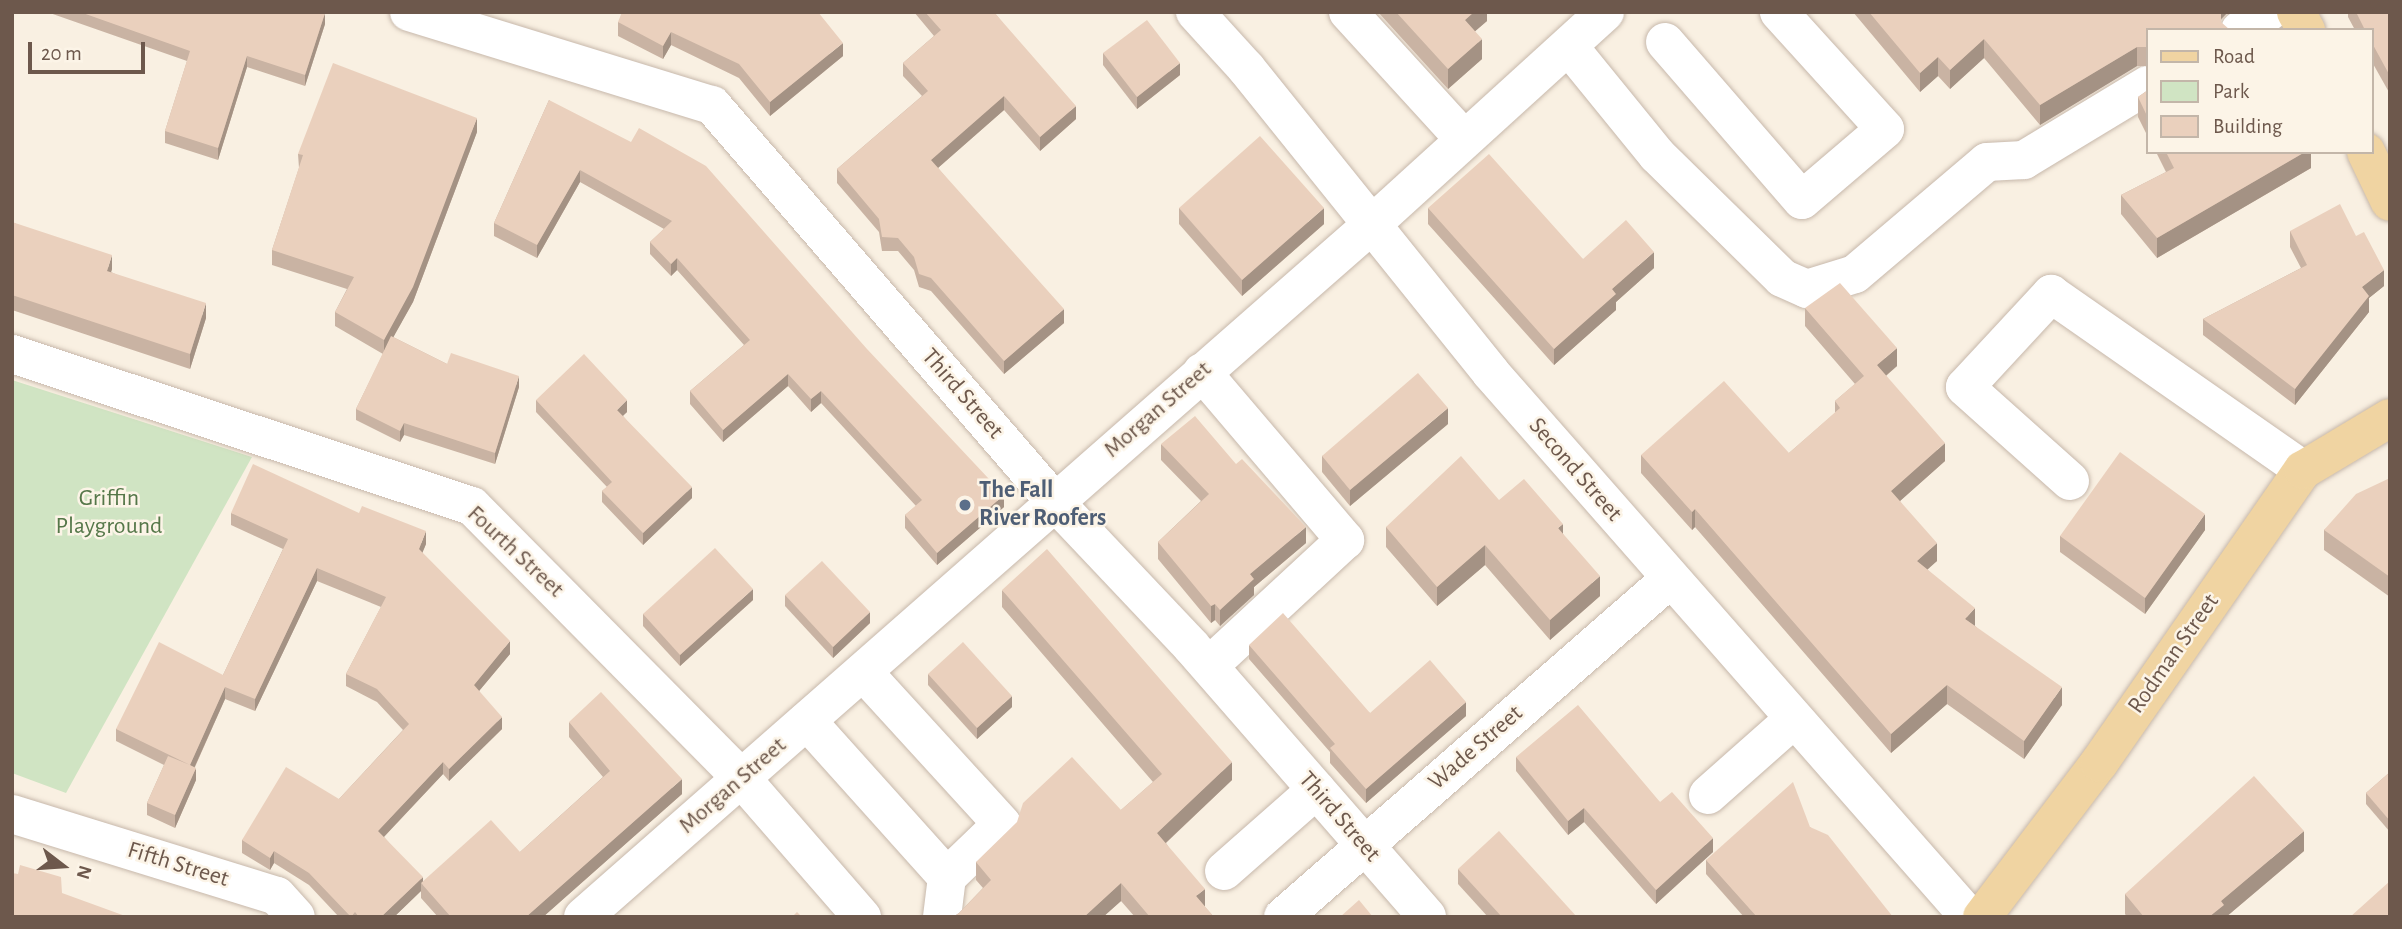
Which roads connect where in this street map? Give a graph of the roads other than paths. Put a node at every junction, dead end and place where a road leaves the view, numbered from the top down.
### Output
1 (409, 12) edge
2 (1195, 12) edge
3 (1348, 12) edge
4 (1605, 12) edge
5 (1779, 12) edge
6 (2269, 12) edge
7 (2296, 12) edge
8 (463, 20) edge
9 (2243, 28) edge
10 (2305, 28) edge
11 (1665, 42) dead end
12 (1570, 48) junction
13 (2146, 86) edge
14 (1464, 139) junction
15 (2368, 154) edge
16 (2390, 202) edge
17 (1369, 227) junction
18 (12, 355) edge
19 (1202, 372) junction
20 (2390, 418) edge
21 (2303, 470) junction
22 (2070, 481) dead end
23 (1054, 501) junction
24 (1670, 579) junction
25 (1209, 666) junction
26 (863, 672) junction
27 (1794, 719) junction
28 (807, 721) junction
29 (742, 779) junction
30 (1316, 790) junction
31 (1708, 795) dead end
32 (12, 814) edge
33 (1364, 846) junction
34 (1224, 870) dead end
35 (947, 877) junction
36 (296, 917) edge
37 (583, 917) edge
38 (862, 917) edge
39 (942, 917) edge
40 (1283, 917) edge
41 (1427, 917) edge
42 (1969, 917) edge
43 (1982, 917) edge

1 - 8 street, Third Street
2 - 17 street, Second Street
3 - 14 street
4 - 12 street, Morgan Street
5 - 11 street
6 - 9 street
7 - 10 main road
8 - 23 street, Third Street
12 - 13 street
12 - 14 street, Morgan Street
14 - 17 street, Morgan Street
15 - 16 main road
17 - 19 street, Morgan Street
17 - 24 street, Second Street
18 - 29 street, Fourth Street
19 - 23 street, Morgan Street
19 - 25 street
20 - 21 main road, Rodman Street
21 - 22 street
21 - 43 main road, Rodman Street
23 - 25 street, Third Street
23 - 26 street, Morgan Street
24 - 27 street, Second Street
24 - 33 street, Wade Street
25 - 30 street, Third Street
26 - 28 street, Morgan Street
26 - 35 street
27 - 31 street
27 - 42 street, Second Street
28 - 29 street, Morgan Street
28 - 35 street
29 - 37 street, Morgan Street
29 - 38 street, Fourth Street
30 - 33 street, Third Street
30 - 34 street
32 - 36 street, Fifth Street
33 - 40 street, Wade Street
33 - 41 street, Third Street
35 - 39 street

